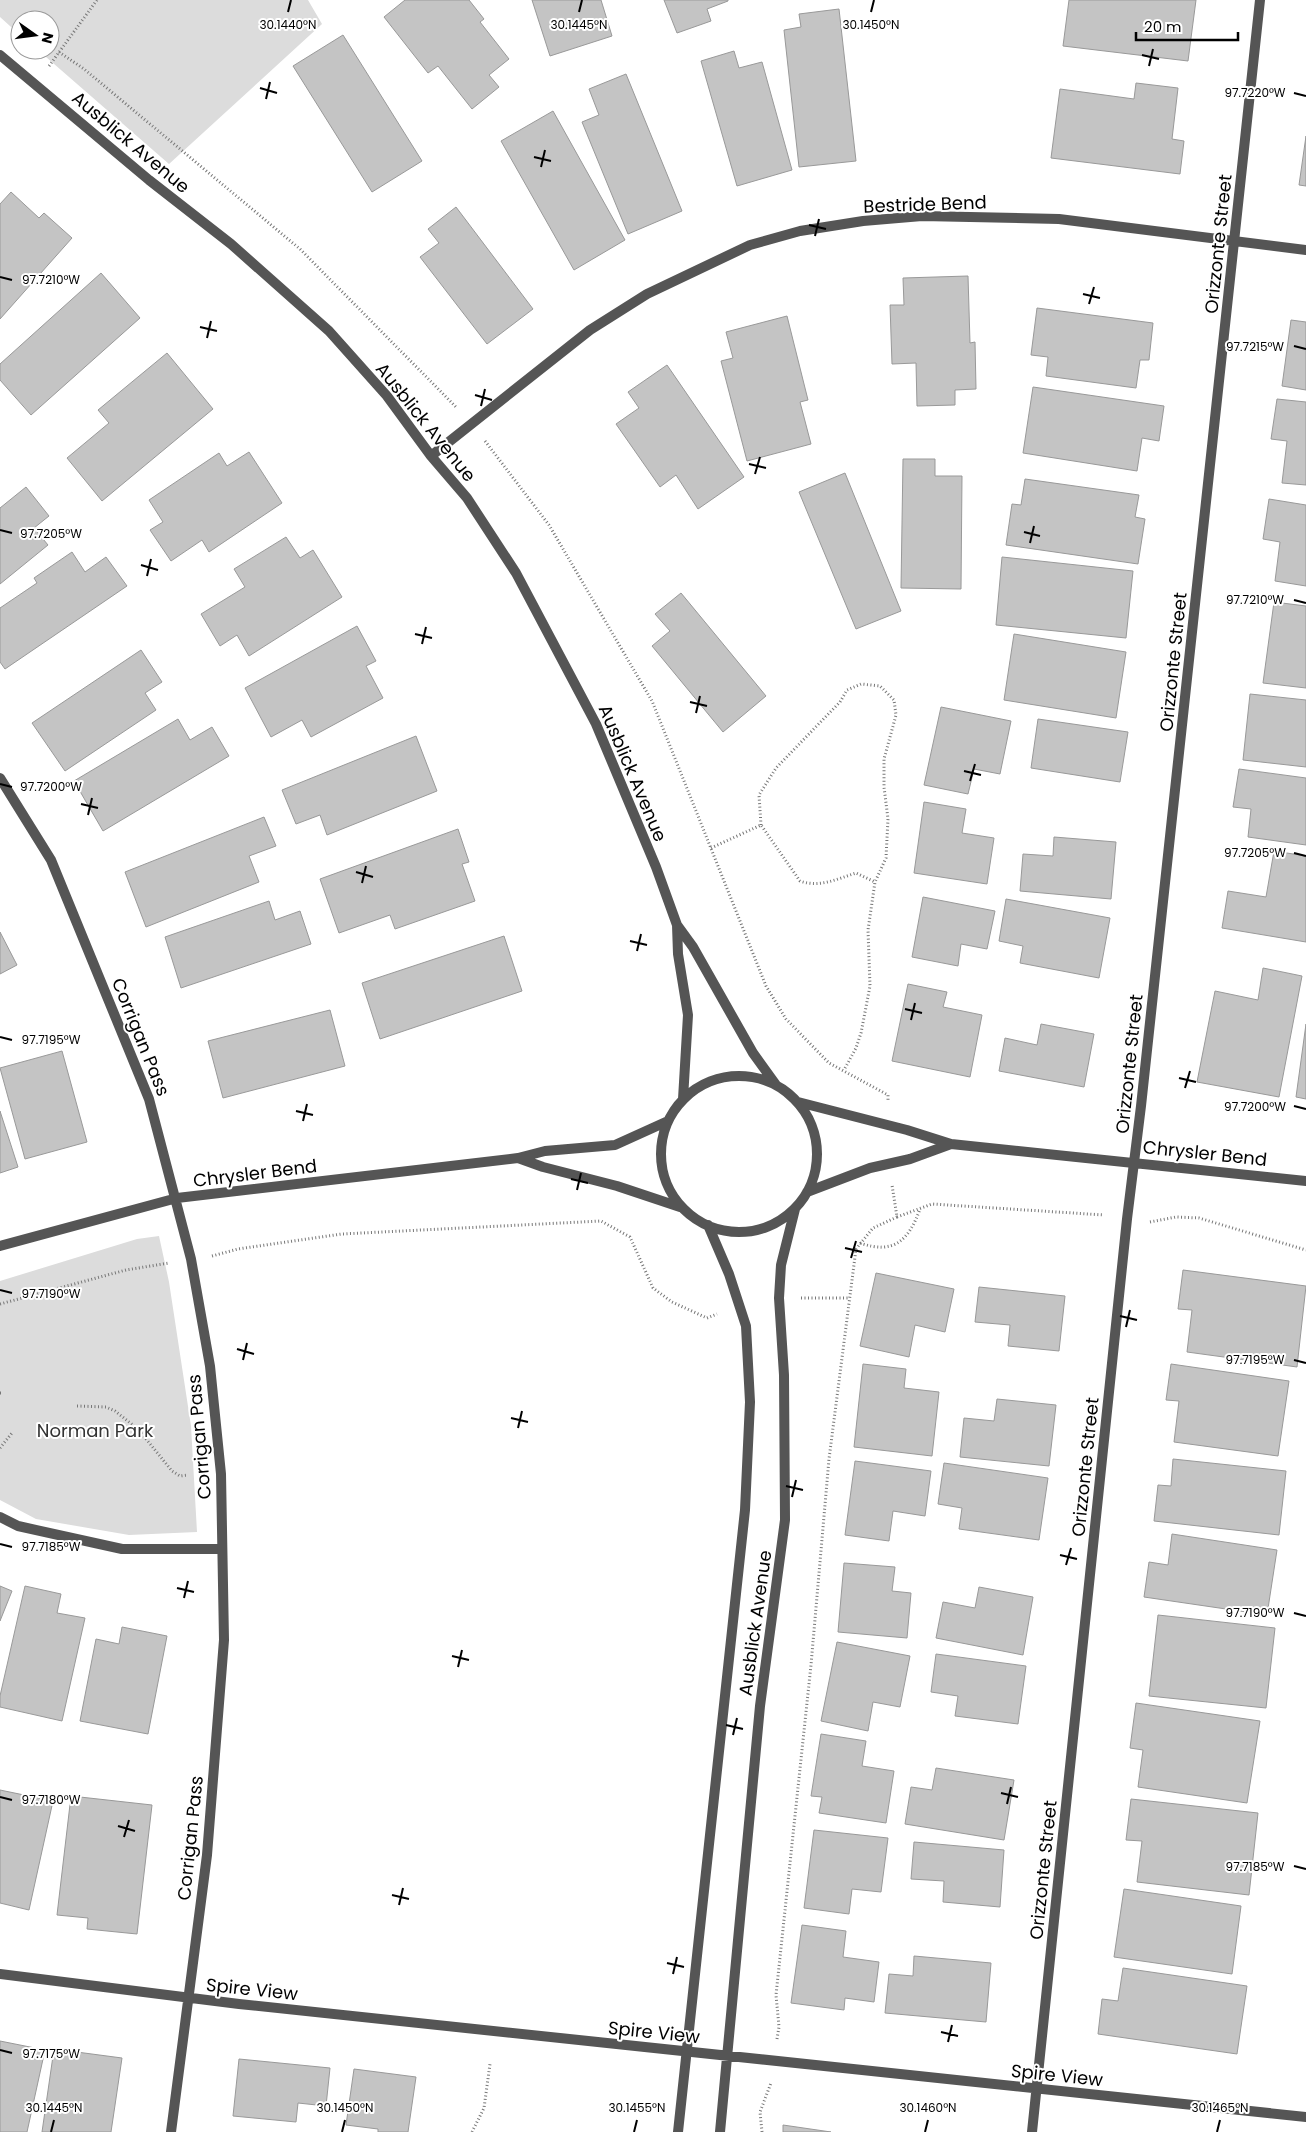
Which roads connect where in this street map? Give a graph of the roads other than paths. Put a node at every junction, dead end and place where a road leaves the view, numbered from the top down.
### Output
1 (1260, 0) edge
2 (0, 55) edge
3 (1234, 242) junction
4 (1306, 250) edge
5 (431, 456) junction
6 (0, 778) edge
7 (677, 925) junction
8 (776, 1085) junction
9 (683, 1099) junction
10 (798, 1102) junction
11 (668, 1121) junction
12 (951, 1144) junction
13 (518, 1158) junction
14 (1135, 1162) junction
15 (1306, 1181) edge
16 (807, 1192) junction
17 (177, 1198) junction
18 (680, 1206) junction
19 (795, 1209) junction
20 (708, 1225) junction
21 (0, 1246) edge
22 (0, 1517) edge
23 (222, 1549) junction
24 (0, 1974) edge
25 (187, 1998) junction
26 (688, 2053) junction
27 (729, 2055) junction
28 (1037, 2089) junction
29 (1306, 2118) edge
30 (171, 2132) edge
31 (678, 2132) edge
32 (720, 2132) edge
33 (1032, 2132) edge

1 - 3 street, Orizzonte Street
2 - 5 street, Ausblick Avenue
3 - 4 street, Bestride Bend
3 - 5 street, Bestride Bend
3 - 14 street, Orizzonte Street
5 - 7 street, Ausblick Avenue
6 - 17 street, Corrigan Pass
7 - 8 street, Ausblick Avenue
7 - 9 street, Ausblick Avenue
8 - 9 street
8 - 10 street
9 - 11 street
10 - 12 street, Chrysler Bend
10 - 16 street
11 - 13 street, Chrysler Bend
11 - 18 street
12 - 14 street, Chrysler Bend
12 - 16 street, Chrysler Bend
13 - 17 street, Chrysler Bend
13 - 18 street, Chrysler Bend
14 - 15 street, Chrysler Bend
14 - 28 street, Orizzonte Street
16 - 19 street
17 - 21 street, Chrysler Bend
17 - 23 street, Corrigan Pass
18 - 20 street
19 - 20 street
19 - 27 street, Ausblick Avenue
20 - 26 street, Ausblick Avenue
22 - 23 street
23 - 25 street, Corrigan Pass
24 - 25 street, Spire View
25 - 26 street, Spire View
25 - 30 street, Corrigan Pass
26 - 27 street, Spire View
26 - 31 street, Ausblick Avenue
27 - 28 street, Spire View
27 - 32 street, Ausblick Avenue
28 - 29 street, Spire View
28 - 33 street, Orizzonte Street

